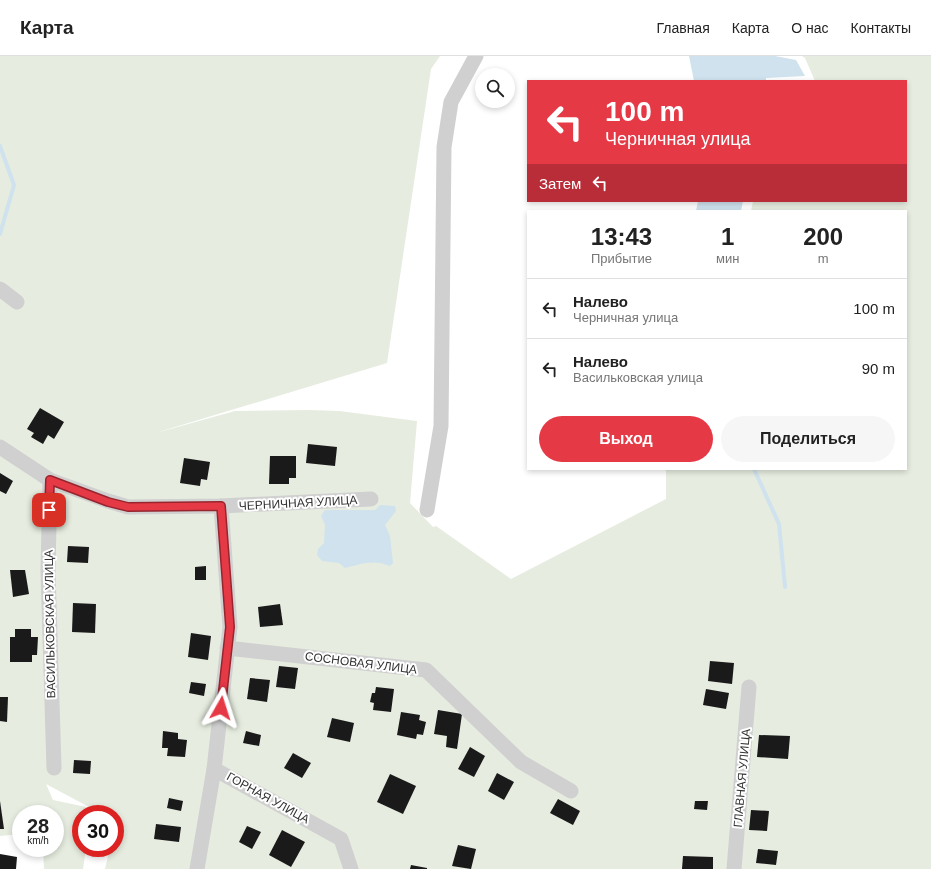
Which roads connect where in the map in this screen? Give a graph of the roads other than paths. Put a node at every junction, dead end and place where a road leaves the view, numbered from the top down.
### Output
1 (476, 56) edge
2 (0, 289) edge
3 (17, 302) dead end
4 (0, 447) edge
5 (50, 480) junction
6 (371, 499) dead end
7 (221, 506) junction
8 (427, 510) dead end
9 (227, 648) junction
10 (749, 687) dead end
11 (54, 768) dead end
12 (214, 768) junction
13 (571, 791) dead end
14 (197, 869) edge
15 (351, 869) edge
16 (734, 869) edge

1 - 8 street
2 - 3 street
4 - 5 street, ЧЕРНИЧНАЯ УЛИЦА
5 - 7 street, ЧЕРНИЧНАЯ УЛИЦА
5 - 11 street, ВАСИЛЬКОВСКАЯ УЛИЦА
6 - 7 street, ЧЕРНИЧНАЯ УЛИЦА
7 - 9 street
9 - 12 street
9 - 13 street, СОСНОВАЯ УЛИЦА
10 - 16 street, ГЛАВНАЯ УЛИЦА
12 - 14 street, ГОРНАЯ УЛИЦА
12 - 15 street, ГОРНАЯ УЛИЦА

